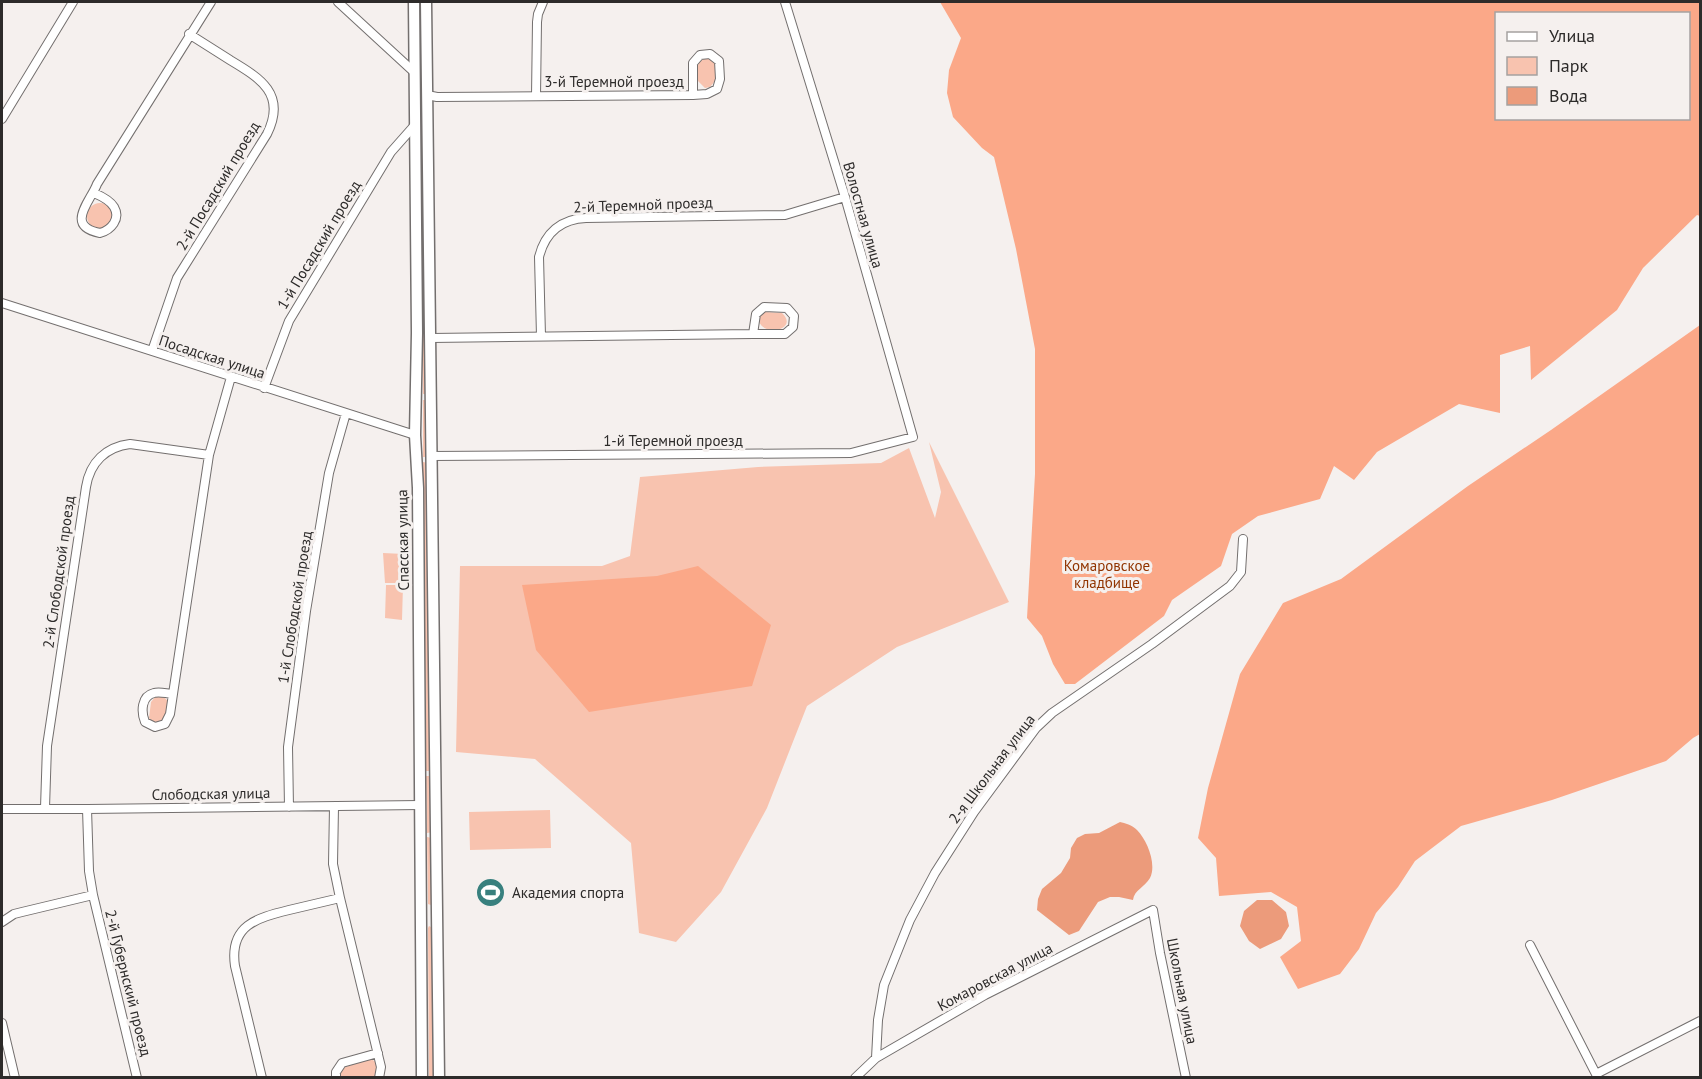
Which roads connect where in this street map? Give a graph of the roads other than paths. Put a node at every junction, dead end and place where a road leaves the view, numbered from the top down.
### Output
1 (73, 2) edge
2 (211, 2) edge
3 (338, 2) edge
4 (414, 2) edge
5 (426, 2) edge
6 (543, 2) edge
7 (785, 2) edge
8 (189, 34) junction
9 (414, 72) junction
10 (427, 75) junction
11 (427, 95) junction
12 (693, 95) junction
13 (536, 96) junction
14 (2, 118) edge
15 (414, 126) junction
16 (94, 193) junction
17 (844, 197) junction
18 (2, 303) edge
19 (753, 334) junction
20 (541, 336) junction
21 (431, 338) junction
22 (152, 351) junction
23 (231, 377) junction
24 (264, 388) junction
25 (346, 413) junction
26 (415, 435) junction
27 (913, 437) joint
28 (209, 455) junction
29 (431, 456) junction
30 (1243, 539) dead end
31 (173, 694) junction
32 (420, 806) junction
33 (289, 807) junction
34 (334, 807) junction
35 (2, 808) edge
36 (45, 808) junction
37 (87, 809) junction
38 (93, 896) junction
39 (340, 898) junction
40 (1153, 910) joint
41 (421, 912) junction
42 (437, 912) junction
43 (2, 922) edge
44 (1530, 945) dead end
45 (1701, 1021) edge
46 (2, 1023) edge
47 (378, 1053) junction
48 (876, 1058) junction
49 (1597, 1076) edge
50 (15, 1077) edge
51 (137, 1077) edge
52 (262, 1077) edge
53 (336, 1077) edge
54 (379, 1077) edge
55 (422, 1077) edge
56 (439, 1077) edge
57 (855, 1077) edge
58 (1185, 1077) edge

1 - 14 street
2 - 8 street
3 - 9 street
4 - 9 street, Спасская улица
5 - 10 street, Спасская улица
6 - 13 street, 3-й Теремной проезд
7 - 17 street, Волостная улица
8 - 16 street
8 - 22 street, 2-й Посадский проезд
9 - 10 street
9 - 15 street, Спасская улица
10 - 11 street, Спасская улица
11 - 13 street, 3-й Теремной проезд
11 - 21 street, Спасская улица
12 - 12 street, 3-й Теремной проезд
12 - 13 street, 3-й Теремной проезд
15 - 24 street, 1-й Посадский проезд
15 - 26 street, Спасская улица
16 - 16 street
17 - 20 street, 2-й Теремной проезд
17 - 27 street, Волостная улица
18 - 22 street, Посадская улица
19 - 19 street
19 - 20 street
20 - 21 street
21 - 29 street, Спасская улица
22 - 23 street, Посадская улица
23 - 24 street, Посадская улица
23 - 28 street
24 - 25 street, Посадская улица
25 - 26 street, Посадская улица
25 - 33 street, 1-й Слободской проезд
26 - 32 street, Спасская улица
27 - 29 street, 1-й Теремной проезд
28 - 31 street
28 - 36 street, 2-й Слободской проезд
29 - 42 street, Спасская улица
30 - 48 street, 2-я Школьная улица
31 - 31 street
32 - 34 street, Слободская улица
32 - 41 street, Спасская улица
33 - 34 street, Слободская улица
33 - 37 street, Слободская улица
34 - 39 street
35 - 36 street, Слободская улица
36 - 37 street, Слободская улица
37 - 38 street, 2-й Губернский проезд
38 - 43 street, 2-й Губернский проезд
38 - 51 street, 2-й Губернский проезд
39 - 47 street
39 - 52 street
40 - 48 street, Комаровская улица
40 - 58 street, Школьная улица
41 - 42 street
41 - 55 street, Спасская улица
42 - 56 street, Спасская улица
44 - 49 street
45 - 49 street
46 - 50 street
47 - 53 street
47 - 54 street
48 - 57 street, Комаровская улица

